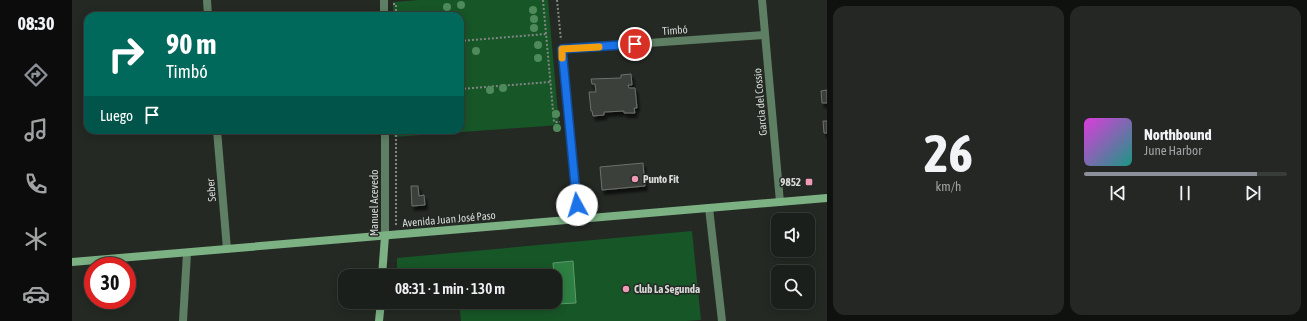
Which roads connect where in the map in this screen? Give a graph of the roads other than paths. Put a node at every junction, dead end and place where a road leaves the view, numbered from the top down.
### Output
1 (207, 0) edge
2 (384, 0) edge
3 (762, 0) edge
4 (208, 12) edge
5 (384, 12) edge
6 (765, 35) junction
7 (217, 134) edge
8 (385, 134) edge
9 (827, 198) edge
10 (780, 202) junction
11 (709, 208) junction
12 (579, 219) junction
13 (385, 236) junction
14 (227, 249) junction
15 (187, 253) junction
16 (72, 262) edge
17 (383, 269) edge
18 (380, 309) edge
19 (183, 321) edge
20 (379, 321) edge
21 (722, 321) edge

1 - 4 street
2 - 5 street
3 - 6 street, García del Cossio
6 - 10 street, García del Cossio
6 - 12 street, Timbó
7 - 14 street, Seber
8 - 13 street, Manuel Acevedo
9 - 10 main road, Avenida Juan José Paso
10 - 11 main road, Avenida Juan José Paso
11 - 12 main road, Avenida Juan José Paso
11 - 21 street
12 - 13 main road, Avenida Juan José Paso
13 - 14 main road, Avenida Juan José Paso
13 - 17 main road, Manuel Acevedo
14 - 15 main road, Avenida Juan José Paso
15 - 16 main road, Avenida Juan José Paso
15 - 19 street
18 - 20 main road

